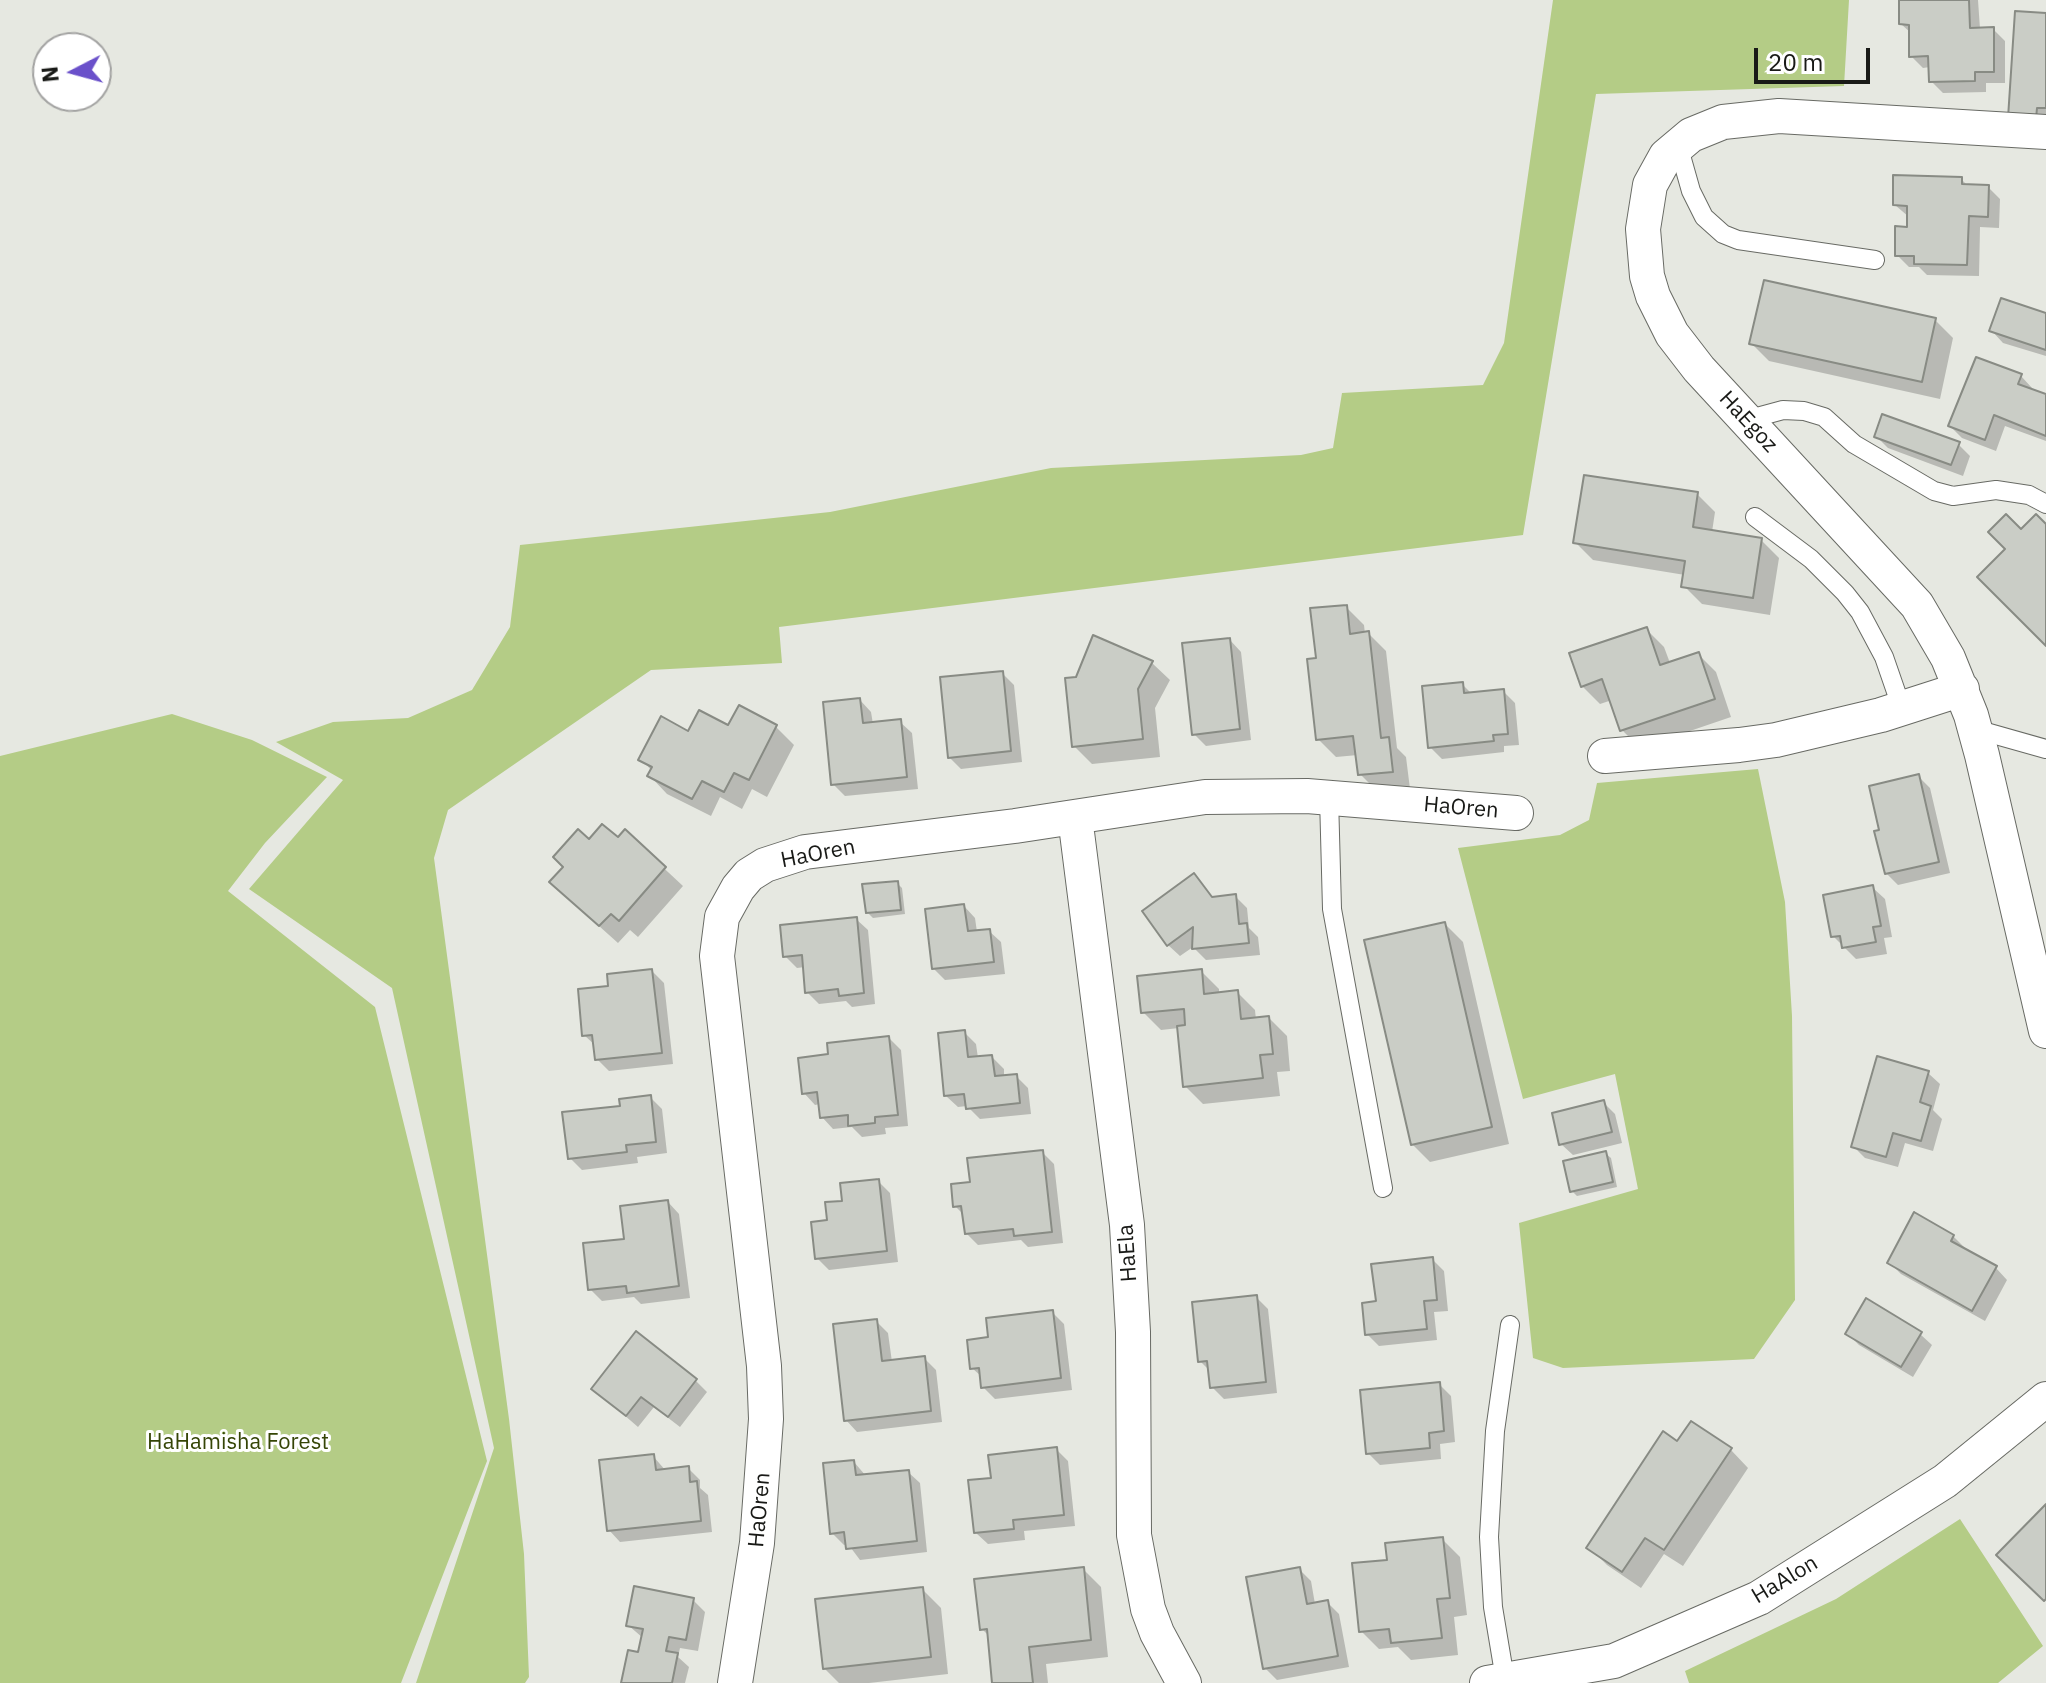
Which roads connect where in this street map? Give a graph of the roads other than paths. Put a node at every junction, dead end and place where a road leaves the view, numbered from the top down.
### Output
1 (2046, 132) edge
2 (1678, 145) junction
3 (1875, 260) dead end
4 (1746, 420) junction
5 (2046, 504) edge
6 (1755, 517) dead end
7 (1962, 689) junction
8 (1902, 709) junction
9 (1975, 729) junction
10 (2046, 749) edge
11 (1605, 756) dead end
12 (1329, 797) junction
13 (1516, 813) dead end
14 (1075, 817) junction
15 (2046, 1031) edge
16 (1383, 1188) dead end
17 (1510, 1325) dead end
18 (2046, 1399) edge
19 (1496, 1681) edge
20 (735, 1683) edge
21 (1184, 1683) edge

1 - 2 street, HaEgoz
2 - 3 lane
2 - 4 street, HaEgoz
4 - 5 lane
4 - 7 street, HaEgoz
6 - 8 lane
7 - 8 street
7 - 9 street, HaEgoz
8 - 11 street
9 - 10 lane
9 - 15 street, HaEgoz
12 - 13 street, HaOren
12 - 14 street, HaOren
12 - 16 lane
14 - 20 street, HaOren
14 - 21 street, HaEla
17 - 19 lane
18 - 19 street, HaAlon

